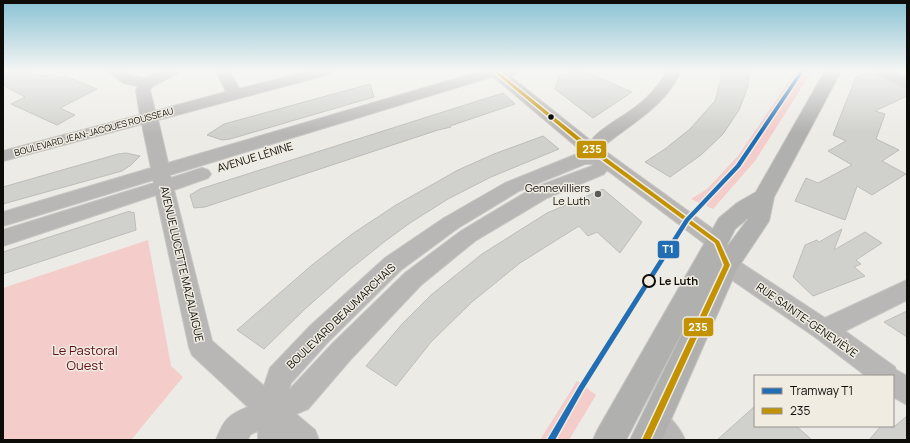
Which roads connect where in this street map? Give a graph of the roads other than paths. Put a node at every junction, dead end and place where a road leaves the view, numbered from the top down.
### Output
1 (143, 92) edge
2 (233, 92) edge
3 (247, 92) edge
4 (433, 92) edge
5 (530, 92) edge
6 (661, 92) edge
7 (822, 92) edge
8 (235, 95) junction
9 (148, 118) junction
10 (605, 152) junction
11 (3, 156) edge
12 (162, 180) junction
13 (3, 220) edge
14 (3, 238) edge
15 (722, 253) junction
16 (907, 289) edge
17 (824, 330) junction
18 (885, 375) edge
19 (894, 382) edge
20 (907, 392) edge
21 (271, 410) junction
22 (657, 434) edge
23 (230, 440) edge
24 (272, 440) edge
25 (305, 440) edge
26 (609, 440) edge

1 - 9 street, AVENUE LUCETTE MAZALAIGUE
2 - 8 street
3 - 8 street, BOULEVARD JEAN-JACQUES ROUSSEAU
4 - 12 street, AVENUE LÉNINE
5 - 10 street, RUE SAINTE-GENEVIÈVE
6 - 10 street
7 - 15 main road
8 - 9 street, BOULEVARD JEAN-JACQUES ROUSSEAU
9 - 11 street, BOULEVARD JEAN-JACQUES ROUSSEAU
9 - 12 street, AVENUE LUCETTE MAZALAIGUE
10 - 15 street, RUE SAINTE-GENEVIÈVE
10 - 21 street
10 - 21 street, BOULEVARD BEAUMARCHAIS
12 - 13 street, AVENUE LÉNINE
12 - 14 street, AVENUE LÉNINE
12 - 21 street, AVENUE LUCETTE MAZALAIGUE
15 - 17 street, RUE SAINTE-GENEVIÈVE
15 - 22 main road
15 - 26 main road
16 - 17 street
17 - 18 street, RUE SAINTE-GENEVIÈVE
19 - 20 street
21 - 23 street
21 - 24 street, BOULEVARD BEAUMARCHAIS
21 - 25 street, AVENUE LUCETTE MAZALAIGUE

